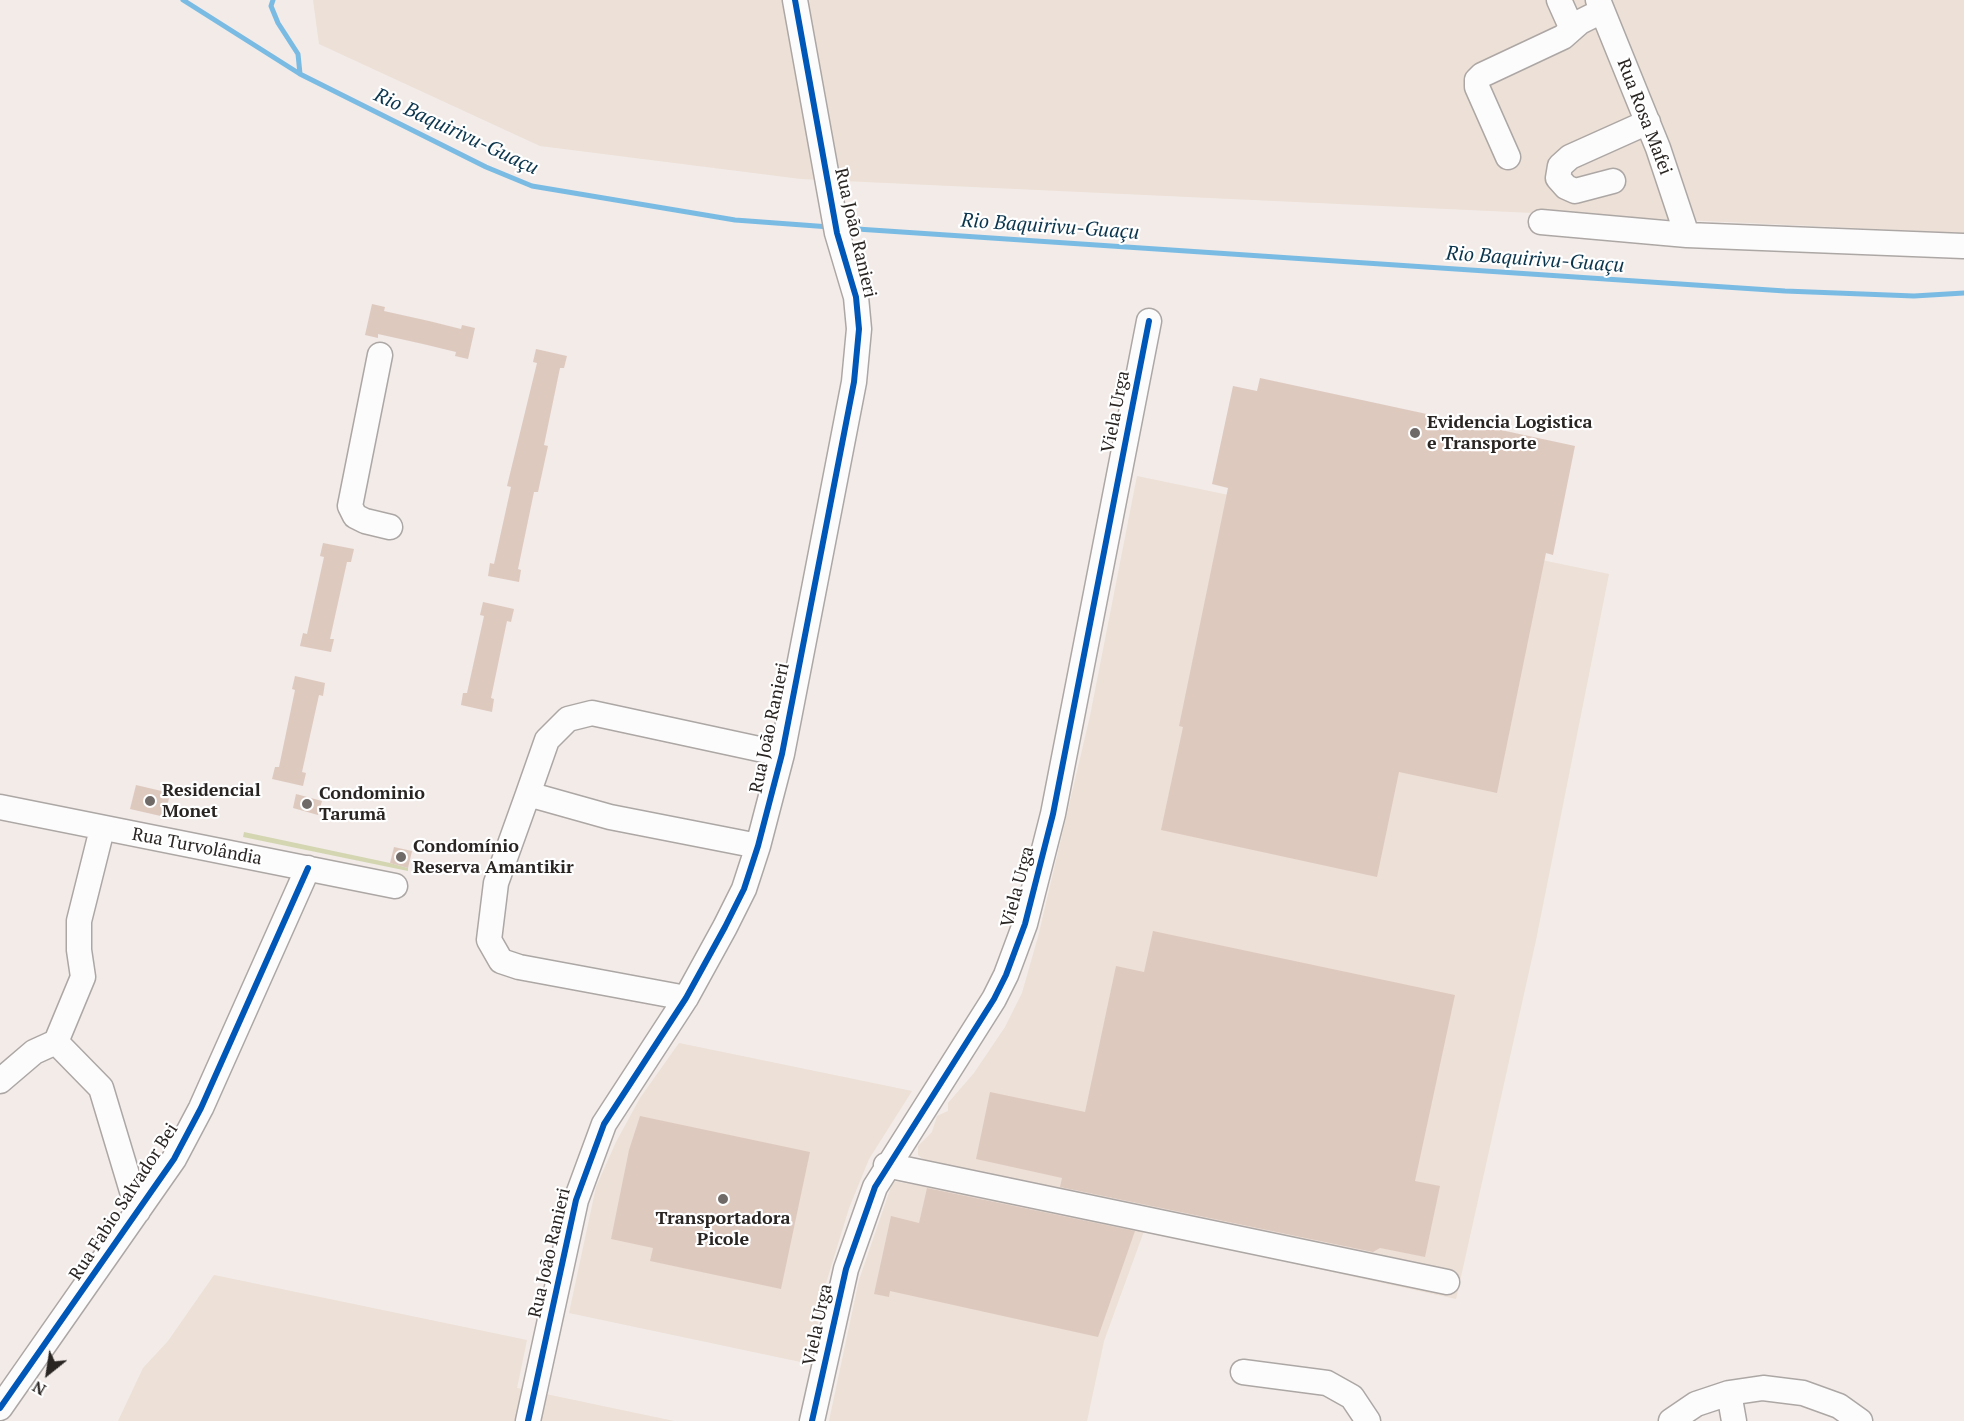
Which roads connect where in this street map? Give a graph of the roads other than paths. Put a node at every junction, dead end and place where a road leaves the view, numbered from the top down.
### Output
1 (795, 0) edge
2 (1559, 0) edge
3 (1600, 6) edge
4 (1572, 29) junction
5 (1648, 122) junction
6 (1508, 157) dead end
7 (1613, 181) dead end
8 (1541, 222) dead end
9 (1687, 235) junction
10 (1963, 246) edge
11 (1149, 321) dead end
12 (380, 355) dead end
13 (390, 527) dead end
14 (782, 754) junction
15 (528, 794) junction
16 (0, 807) edge
17 (102, 829) junction
18 (758, 846) junction
19 (308, 868) junction
20 (395, 886) dead end
21 (686, 998) junction
22 (56, 1042) junction
23 (0, 1081) edge
24 (886, 1166) junction
25 (138, 1211) junction
26 (1447, 1282) dead end
27 (1243, 1372) dead end
28 (1729, 1393) junction
29 (0, 1408) edge
30 (528, 1421) edge
31 (812, 1421) edge
32 (1368, 1421) edge
33 (1671, 1421) edge
34 (1734, 1421) edge
35 (1860, 1421) edge

1 - 14 street, Rua João Ranieri
2 - 4 street
3 - 4 street
3 - 5 street, Rua Rosa Mafei
4 - 6 street
5 - 7 street
5 - 9 street, Rua Rosa Mafei
8 - 9 street
9 - 10 street
11 - 24 street, Viela Urga
12 - 13 street
14 - 15 street
14 - 18 street, Rua João Ranieri
15 - 18 street
15 - 21 street
16 - 17 street, Rua Turvolândia
17 - 19 street, Rua Turvolândia
17 - 22 street
18 - 21 street, Rua João Ranieri
19 - 20 street, Rua Turvolândia
19 - 25 street, Rua Fabio Salvador Bei
21 - 30 street, Rua João Ranieri
22 - 23 street
22 - 25 street
24 - 26 street
24 - 31 street, Viela Urga
25 - 29 street, Rua Fabio Salvador Bei
27 - 32 street
28 - 33 street
28 - 34 street
28 - 35 street

